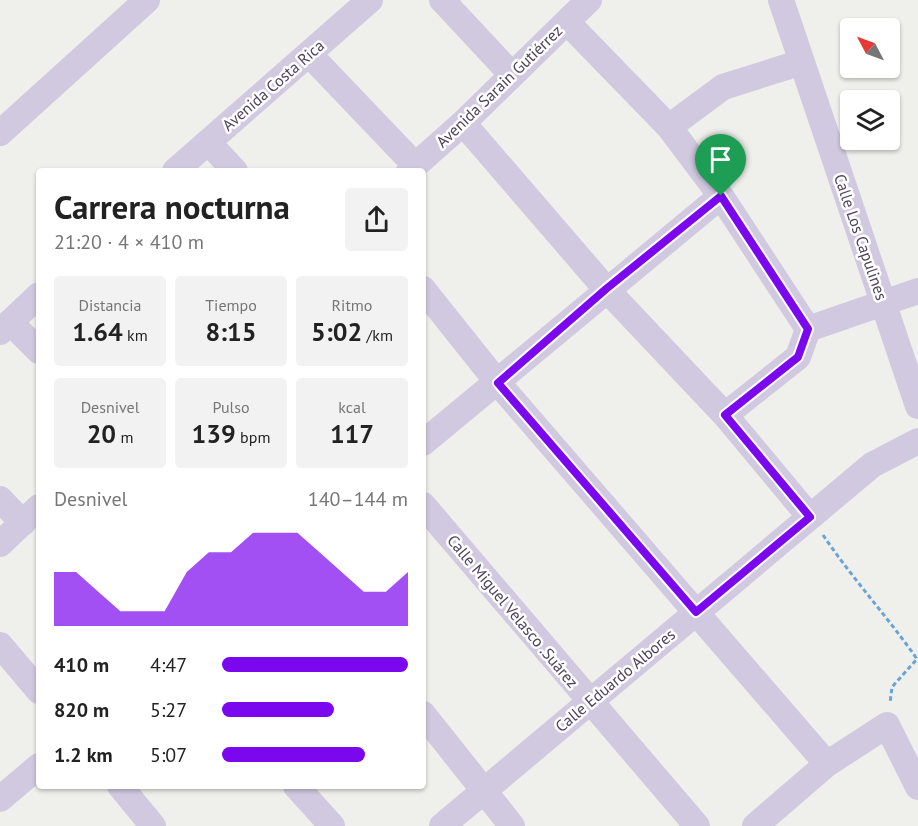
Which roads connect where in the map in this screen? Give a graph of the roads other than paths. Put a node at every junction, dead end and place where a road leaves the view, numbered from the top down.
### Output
1 (370, 0) edge
2 (442, 0) edge
3 (589, 0) edge
4 (781, 0) edge
5 (133, 5) edge
6 (567, 22) junction
7 (309, 54) junction
8 (802, 62) junction
9 (512, 75) junction
10 (463, 123) junction
11 (669, 127) junction
12 (0, 134) edge
13 (208, 142) junction
14 (178, 168) edge
15 (232, 168) edge
16 (412, 168) edge
17 (721, 196) junction
18 (606, 289) junction
19 (918, 291) edge
20 (426, 293) edge
21 (36, 298) edge
22 (884, 304) junction
23 (5, 327) edge
24 (808, 329) junction
25 (36, 349) edge
26 (498, 383) junction
27 (918, 406) edge
28 (725, 415) junction
29 (426, 441) edge
30 (918, 441) edge
31 (0, 499) edge
32 (426, 509) edge
33 (34, 515) edge
34 (810, 517) junction
35 (0, 544) edge
36 (696, 612) junction
37 (0, 645) edge
38 (36, 687) edge
39 (591, 702) junction
40 (426, 718) edge
41 (827, 764) junction
42 (36, 769) edge
43 (918, 787) edge
44 (122, 789) edge
45 (299, 789) edge
46 (484, 791) junction
47 (0, 799) edge
48 (153, 826) edge
49 (332, 826) edge
50 (442, 826) edge
51 (512, 826) edge
52 (697, 826) edge
53 (755, 826) edge

1 - 7 street, Avenida Costa Rica
2 - 9 street
3 - 6 street, Avenida Sarain Gutiérrez
4 - 8 street, Calle Los Capulines
5 - 12 street
6 - 9 street, Avenida Sarain Gutiérrez
6 - 11 street
7 - 13 street, Avenida Costa Rica
7 - 16 street
8 - 11 street
8 - 22 street, Calle Los Capulines
9 - 10 street, Avenida Sarain Gutiérrez
10 - 16 street, Avenida Sarain Gutiérrez
10 - 18 street
11 - 17 street
13 - 14 street, Avenida Costa Rica
13 - 15 street
17 - 18 street
17 - 24 street
18 - 26 street
18 - 28 street
19 - 22 street
20 - 26 street
21 - 23 street
22 - 24 street
22 - 27 street, Calle Los Capulines
23 - 25 street
24 - 28 street
26 - 29 street
26 - 36 street
28 - 34 street
30 - 34 street, Calle Eduardo Albores
31 - 33 street
32 - 39 street, Calle Miguel Velasco .Suárez
33 - 35 street
34 - 36 street, Calle Eduardo Albores
36 - 39 street, Calle Eduardo Albores
36 - 41 street
37 - 38 street
39 - 46 street, Calle Eduardo Albores
39 - 52 street, Calle Miguel Velasco .Suárez
40 - 46 street
41 - 43 street
41 - 53 street
42 - 47 street
44 - 48 street
45 - 49 street
46 - 50 street, Calle Eduardo Albores
46 - 51 street

